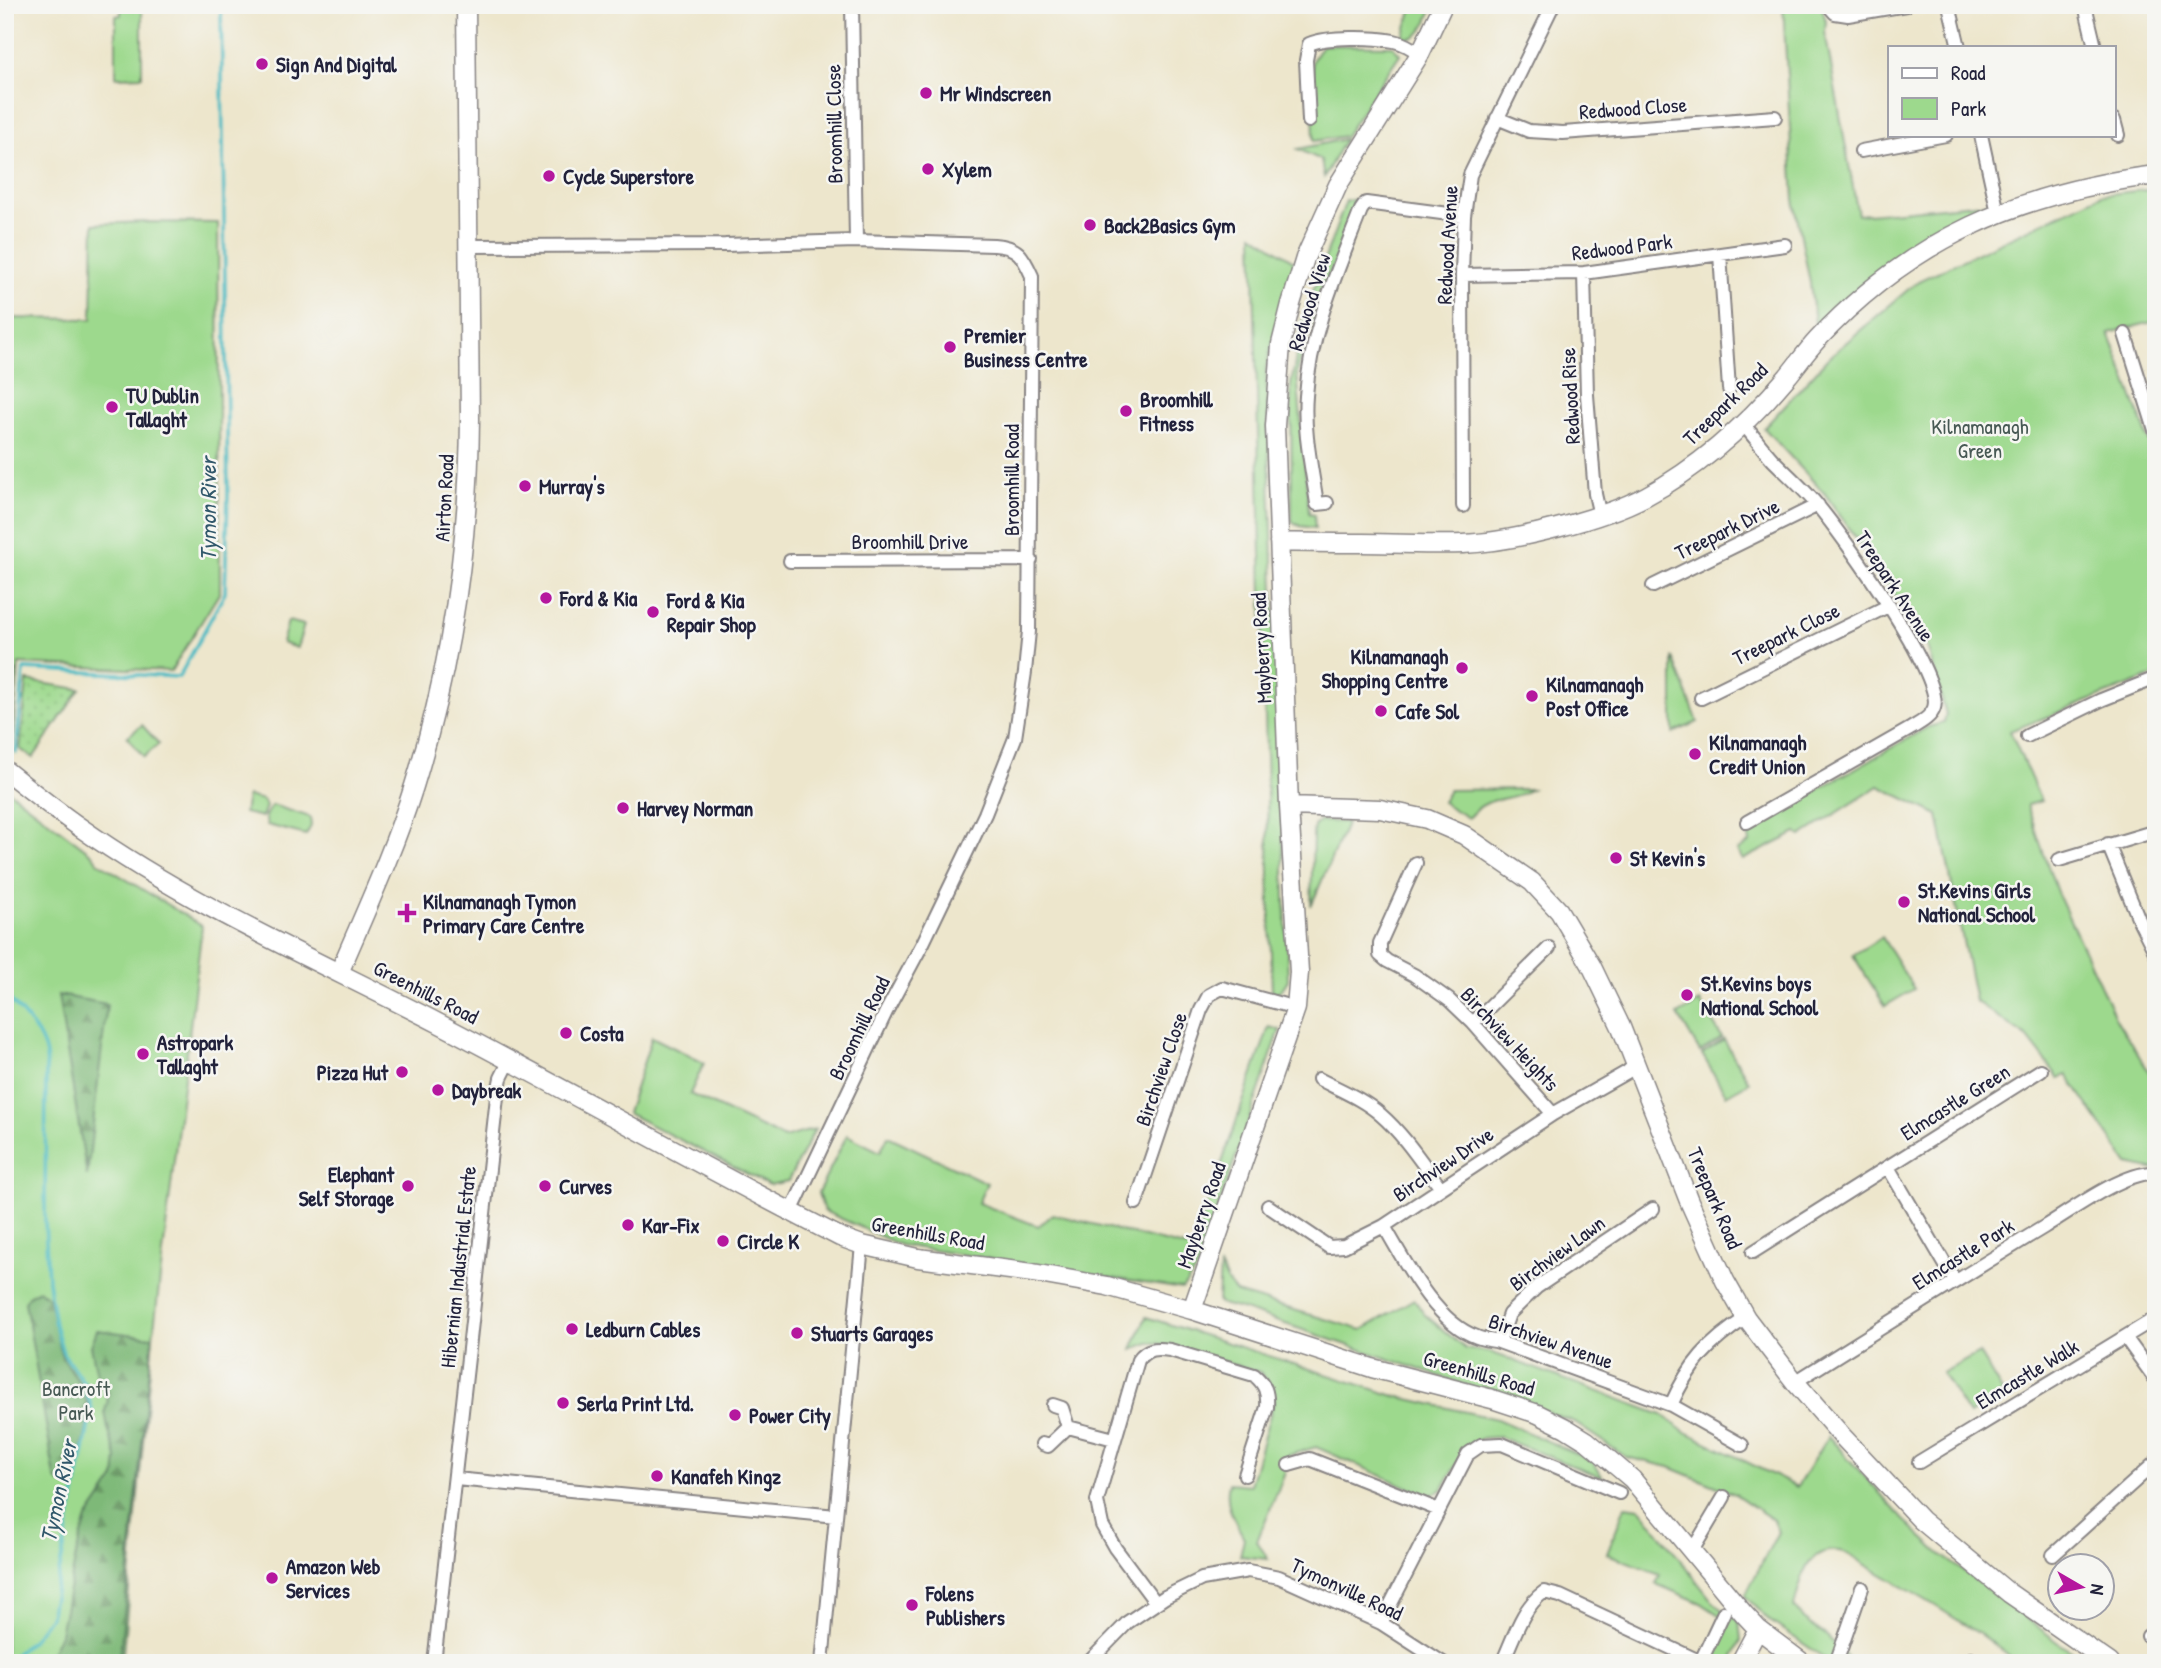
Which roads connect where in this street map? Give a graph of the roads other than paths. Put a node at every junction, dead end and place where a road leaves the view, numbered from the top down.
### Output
1 (466, 5) edge
2 (852, 5) edge
3 (1443, 5) edge
4 (1553, 5) edge
5 (1906, 5) edge
6 (1949, 5) edge
7 (2085, 5) edge
8 (1828, 6) edge
9 (1959, 46) edge
10 (2095, 46) edge
11 (1420, 54) junction
12 (1775, 117) dead end
13 (1497, 118) junction
14 (1309, 121) dead end
15 (2116, 128) edge
16 (2118, 135) dead end
17 (1941, 136) edge
18 (1981, 136) edge
19 (1861, 151) dead end
20 (2156, 175) edge
21 (1998, 213) junction
22 (1464, 216) junction
23 (856, 242) junction
24 (1785, 245) dead end
25 (469, 246) junction
26 (1720, 254) junction
27 (1584, 273) junction
28 (1462, 275) junction
29 (2125, 334) dead end
30 (1729, 389) dead end
31 (2150, 392) edge
32 (1742, 423) junction
33 (2156, 433) edge
34 (1327, 503) dead end
35 (1818, 505) junction
36 (1463, 506) dead end
37 (1600, 516) junction
38 (1279, 542) junction
39 (1031, 560) junction
40 (790, 561) dead end
41 (1653, 586) dead end
42 (1888, 606) junction
43 (2156, 678) edge
44 (1701, 698) dead end
45 (2027, 736) dead end
46 (5, 770) edge
47 (1289, 806) junction
48 (1747, 822) dead end
49 (2156, 831) edge
50 (2108, 844) junction
51 (2059, 860) dead end
52 (1416, 863) dead end
53 (1549, 948) dead end
54 (2156, 954) edge
55 (339, 974) junction
56 (1296, 1008) junction
57 (1474, 1023) junction
58 (510, 1060) junction
59 (1636, 1064) junction
60 (2042, 1070) dead end
61 (1319, 1079) dead end
62 (1553, 1114) junction
63 (1888, 1167) junction
64 (2156, 1175) edge
65 (1440, 1187) junction
66 (1136, 1203) dead end
67 (1268, 1206) dead end
68 (1653, 1209) dead end
69 (791, 1212) junction
70 (1384, 1226) junction
71 (862, 1245) junction
72 (1754, 1252) dead end
73 (1955, 1281) junction
74 (1192, 1310) junction
75 (1746, 1318) junction
76 (2156, 1318) edge
77 (2124, 1337) junction
78 (1499, 1342) junction
79 (2156, 1380) edge
80 (1795, 1382) junction
81 (1053, 1405) dead end
82 (1671, 1405) junction
83 (1068, 1427) junction
84 (1114, 1439) junction
85 (1042, 1444) dead end
86 (1742, 1445) dead end
87 (1919, 1462) dead end
88 (2156, 1462) edge
89 (1289, 1465) dead end
90 (1245, 1475) dead end
91 (456, 1479) junction
92 (1619, 1493) dead end
93 (1724, 1497) dead end
94 (1439, 1510) junction
95 (836, 1516) junction
96 (1692, 1551) junction
97 (2056, 1552) edge
98 (1862, 1588) dead end
99 (1156, 1603) junction
100 (1724, 1612) dead end
101 (1381, 1623) junction
102 (1758, 1629) junction
103 (1701, 1662) edge
104 (434, 1663) edge
105 (822, 1663) edge
106 (1088, 1663) edge
107 (1444, 1663) edge
108 (1502, 1663) edge
109 (1740, 1663) edge
110 (1803, 1663) edge
111 (1836, 1663) edge
112 (2110, 1663) edge

1 - 25 street, Airton Road
2 - 23 street, Broomhill Close
3 - 11 street, Mayberry Road
4 - 13 street, Redwood Avenue
5 - 8 street
6 - 9 street
7 - 10 street
11 - 14 street
11 - 38 street, Mayberry Road
12 - 13 street, Redwood Close
13 - 22 street, Redwood Avenue
15 - 16 street
17 - 19 street
18 - 21 street
20 - 21 street, Treepark Road
21 - 32 street, Treepark Road
22 - 28 street, Redwood Avenue
22 - 34 street, Redwood View
23 - 25 street, Broomhill Road
23 - 39 street, Broomhill Road
24 - 26 street, Redwood Park
25 - 55 street, Airton Road
26 - 27 street, Redwood Park
26 - 30 street
27 - 28 street, Redwood Park
27 - 37 street, Redwood Rise
28 - 36 street, Redwood Avenue
29 - 31 street
31 - 33 street
32 - 35 street, Treepark Avenue
32 - 37 street, Treepark Road
35 - 41 street, Treepark Drive
35 - 42 street, Treepark Avenue
37 - 38 street, Treepark Road
38 - 47 street, Mayberry Road
39 - 40 street, Broomhill Drive
39 - 69 street, Broomhill Road
42 - 44 street, Treepark Close
42 - 48 street, Treepark Avenue
43 - 45 street
46 - 55 street, Greenhills Road
47 - 56 street, Mayberry Road
47 - 59 street, Treepark Road
49 - 50 street
50 - 51 street
50 - 54 street
52 - 57 street, Birchview Heights
53 - 57 street
55 - 58 street, Greenhills Road
56 - 66 street, Birchview Close
56 - 74 street, Mayberry Road
57 - 62 street, Birchview Heights
58 - 69 street, Greenhills Road
58 - 91 street, Hibernian Industrial Estate
59 - 62 street, Birchview Drive
59 - 75 street, Treepark Road
60 - 63 street, Elmcastle Green
61 - 65 street
62 - 65 street, Birchview Drive
63 - 72 street, Elmcastle Green
63 - 73 street, Elmcastle Green
64 - 73 street, Elmcastle Park
65 - 70 street, Birchview Drive
67 - 70 street, Birchview Drive
68 - 78 street, Birchview Lawn
69 - 71 street, Greenhills Road
70 - 78 street, Birchview Avenue
71 - 74 street, Greenhills Road
71 - 95 street
73 - 80 street, Elmcastle Park
74 - 96 street, Greenhills Road
75 - 80 street, Treepark Road
75 - 82 street
76 - 77 street, Elmcastle Walk
77 - 79 street
77 - 87 street, Elmcastle Walk
78 - 82 street, Birchview Avenue
80 - 112 street, Treepark Road
81 - 83 street
82 - 86 street, Birchview Avenue
83 - 84 street
83 - 85 street
84 - 90 street
84 - 99 street
88 - 97 street
89 - 94 street
91 - 95 street
91 - 104 street, Hibernian Industrial Estate
92 - 94 street
93 - 96 street
94 - 101 street
95 - 105 street
96 - 102 street, Greenhills Road
98 - 111 street
99 - 101 street, Tymonville Road
99 - 106 street, Tymonville Road
100 - 103 street
101 - 107 street, Tymonville Road
102 - 109 street
102 - 110 street, Greenhills Road
103 - 108 street

